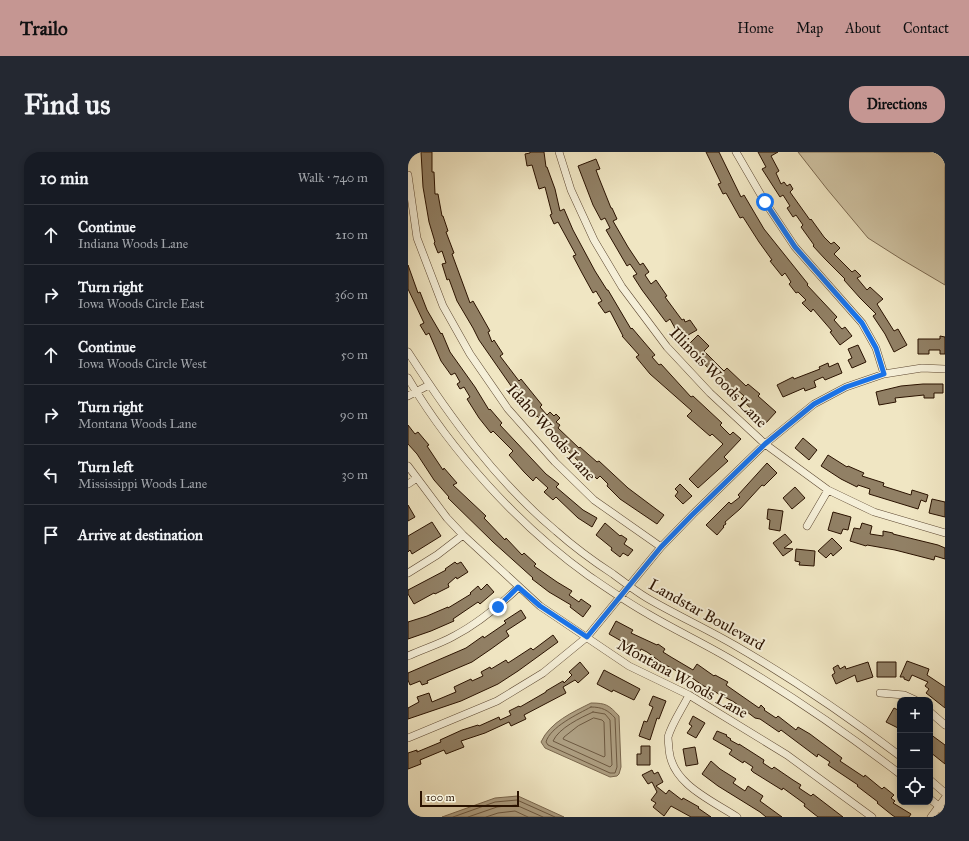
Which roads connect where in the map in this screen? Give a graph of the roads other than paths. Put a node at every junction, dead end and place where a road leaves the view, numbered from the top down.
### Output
1 (559, 152) edge
2 (736, 152) edge
3 (408, 175) edge
4 (408, 352) edge
5 (945, 368) edge
6 (884, 374) junction
7 (408, 378) edge
8 (429, 385) junction
9 (416, 392) junction
10 (408, 396) edge
11 (765, 444) junction
12 (408, 466) edge
13 (417, 478) junction
14 (408, 484) edge
15 (828, 490) junction
16 (807, 526) dead end
17 (945, 532) edge
18 (463, 536) junction
19 (661, 547) junction
20 (408, 573) edge
21 (629, 586) junction
22 (518, 587) junction
23 (620, 597) junction
24 (587, 637) junction
25 (408, 656) edge
26 (880, 693) dead end
27 (688, 695) junction
28 (908, 697) edge
29 (933, 715) edge
30 (945, 725) edge
31 (408, 738) edge
32 (897, 754) edge
33 (897, 772) edge
34 (933, 783) edge
35 (945, 793) edge
36 (945, 798) edge
37 (933, 802) edge
38 (942, 809) edge
39 (737, 817) edge
40 (872, 817) edge
41 (931, 817) edge

1 - 11 street, Illinois Woods Lane
2 - 6 street
3 - 19 street, Idaho Woods Lane
4 - 8 street, Landstar Boulevard
5 - 6 street
6 - 11 street
7 - 9 street, Landstar Boulevard
8 - 9 street
8 - 21 street, Landstar Boulevard
9 - 10 street
9 - 23 street, Landstar Boulevard
11 - 15 street, Illinois Woods Lane
11 - 19 street
12 - 13 street, Montana Woods Lane
13 - 14 street
13 - 18 street, Montana Woods Lane
15 - 16 street
15 - 17 street, Illinois Woods Lane
18 - 20 street
18 - 22 street, Montana Woods Lane
19 - 21 street
21 - 23 street
21 - 32 street, Landstar Boulevard
22 - 24 street, Montana Woods Lane
22 - 25 street
23 - 24 street
23 - 33 street, Landstar Boulevard
24 - 27 street, Montana Woods Lane
24 - 31 street
26 - 28 street
27 - 39 street
27 - 40 street, Montana Woods Lane
29 - 30 street
34 - 35 street
36 - 38 street
37 - 38 street
38 - 41 street

